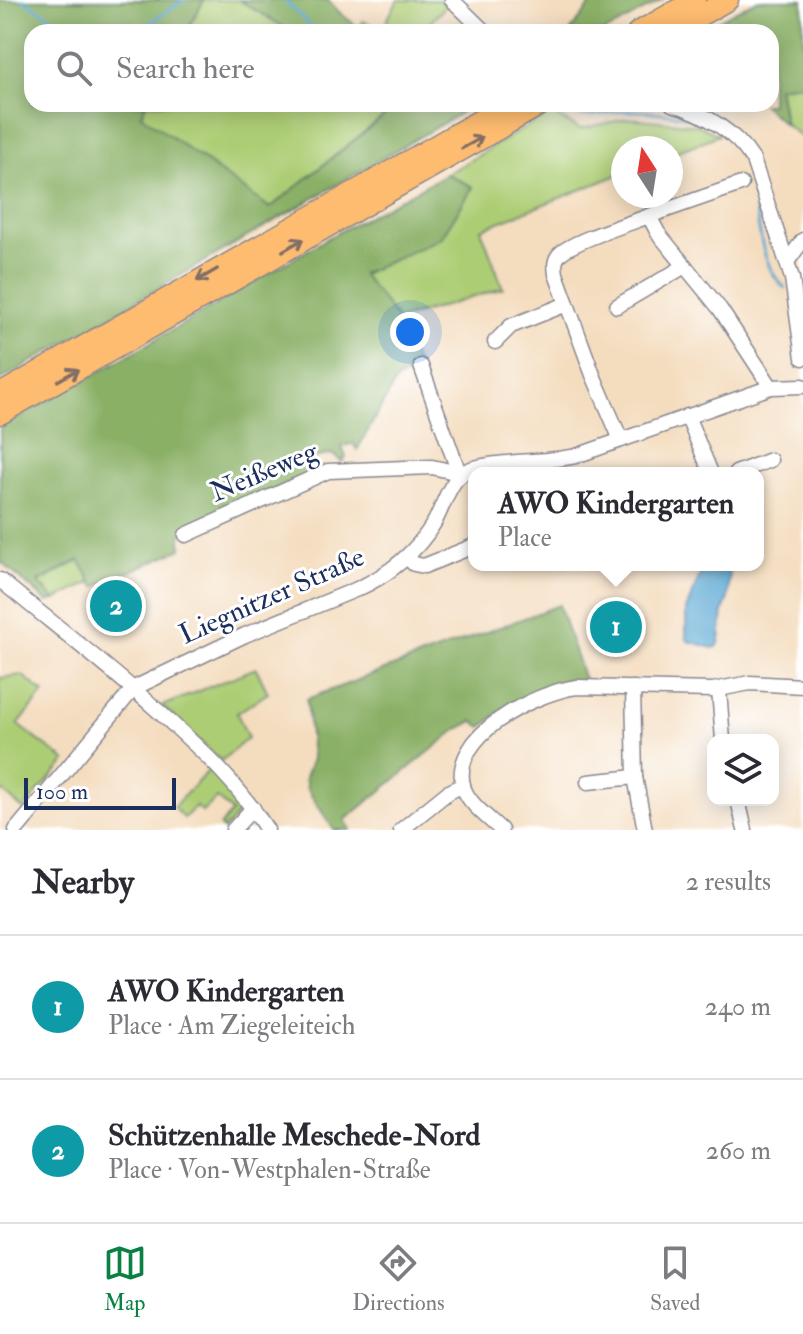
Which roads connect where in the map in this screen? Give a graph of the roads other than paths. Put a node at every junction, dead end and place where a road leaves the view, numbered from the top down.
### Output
1 (452, 0) edge
2 (695, 0) edge
3 (728, 0) edge
4 (477, 24) edge
5 (652, 24) edge
6 (685, 24) edge
7 (496, 112) edge
8 (526, 112) edge
9 (694, 112) edge
10 (400, 174) junction
11 (741, 184) dead end
12 (649, 216) junction
13 (803, 240) edge
14 (787, 262) junction
15 (685, 266) junction
16 (798, 277) edge
17 (567, 304) junction
18 (617, 306) dead end
19 (495, 342) dead end
20 (803, 358) edge
21 (421, 366) dead end
22 (803, 386) edge
23 (771, 387) junction
24 (0, 394) edge
25 (0, 414) edge
26 (687, 416) junction
27 (621, 440) junction
28 (770, 460) dead end
29 (480, 467) edge
30 (708, 467) edge
31 (752, 467) edge
32 (468, 472) edge
33 (460, 476) junction
34 (186, 535) dead end
35 (468, 548) edge
36 (407, 557) junction
37 (0, 580) edge
38 (803, 686) edge
39 (134, 688) junction
40 (633, 688) junction
41 (719, 690) junction
42 (723, 734) edge
43 (635, 777) junction
44 (588, 782) dead end
45 (463, 785) junction
46 (739, 806) edge
47 (253, 808) junction
48 (16, 830) edge
49 (233, 830) edge
50 (267, 830) edge
51 (401, 830) edge
52 (501, 830) edge
53 (645, 830) edge
54 (745, 830) edge

1 - 4 street
2 - 5 highway
3 - 6 highway
7 - 10 highway
10 -> 8 highway
9 - 14 street
10 -> 24 highway
25 -> 10 highway
11 - 12 street
12 - 15 street
12 - 17 street
13 - 14 street
14 - 16 street
15 - 18 street
15 - 23 street
16 - 20 street
17 - 19 street
17 - 27 street
21 - 33 street
22 - 23 street
23 - 26 street
26 - 27 street
26 - 30 street
27 - 29 street
28 - 31 street
32 - 33 street
33 - 34 street, Neißeweg
33 - 36 street, Liegnitzer Straße
35 - 36 street
36 - 39 street, Liegnitzer Straße
37 - 39 street
38 - 41 street
39 - 47 street
39 - 48 street
40 - 41 street
40 - 43 street
40 - 45 street
41 - 42 street
43 - 44 street
43 - 53 street
45 - 51 street
45 - 52 street
46 - 54 street
47 - 49 street
47 - 50 street

